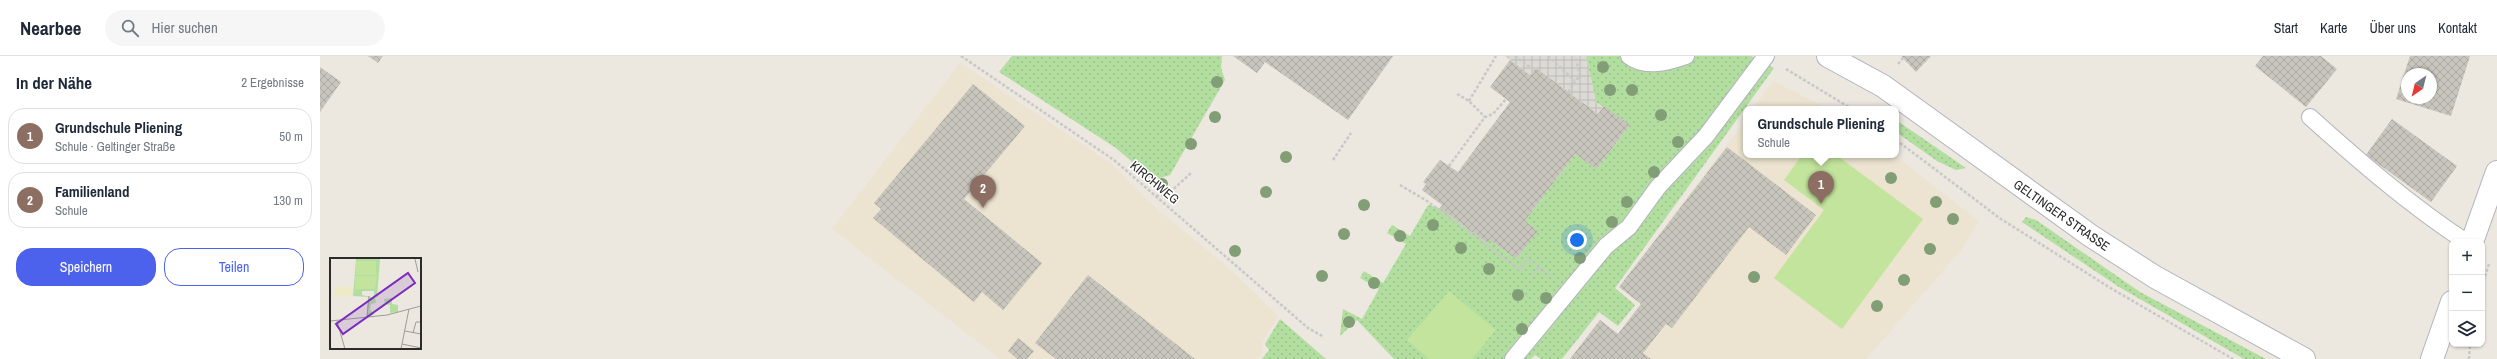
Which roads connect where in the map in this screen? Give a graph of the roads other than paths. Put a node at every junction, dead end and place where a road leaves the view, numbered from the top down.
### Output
1 (1629, 56) edge
2 (1686, 56) edge
3 (1828, 56) edge
4 (1765, 57) edge
5 (2310, 117) dead end
6 (2497, 172) edge
7 (2461, 239) edge
8 (2473, 239) edge
9 (2449, 311) edge
10 (1513, 359) edge
11 (2304, 359) edge
12 (2432, 359) edge

1 - 2 lane
3 - 11 main road, GELTINGER STRASSE
4 - 10 lane
5 - 7 lane
6 - 8 main road
9 - 12 main road

